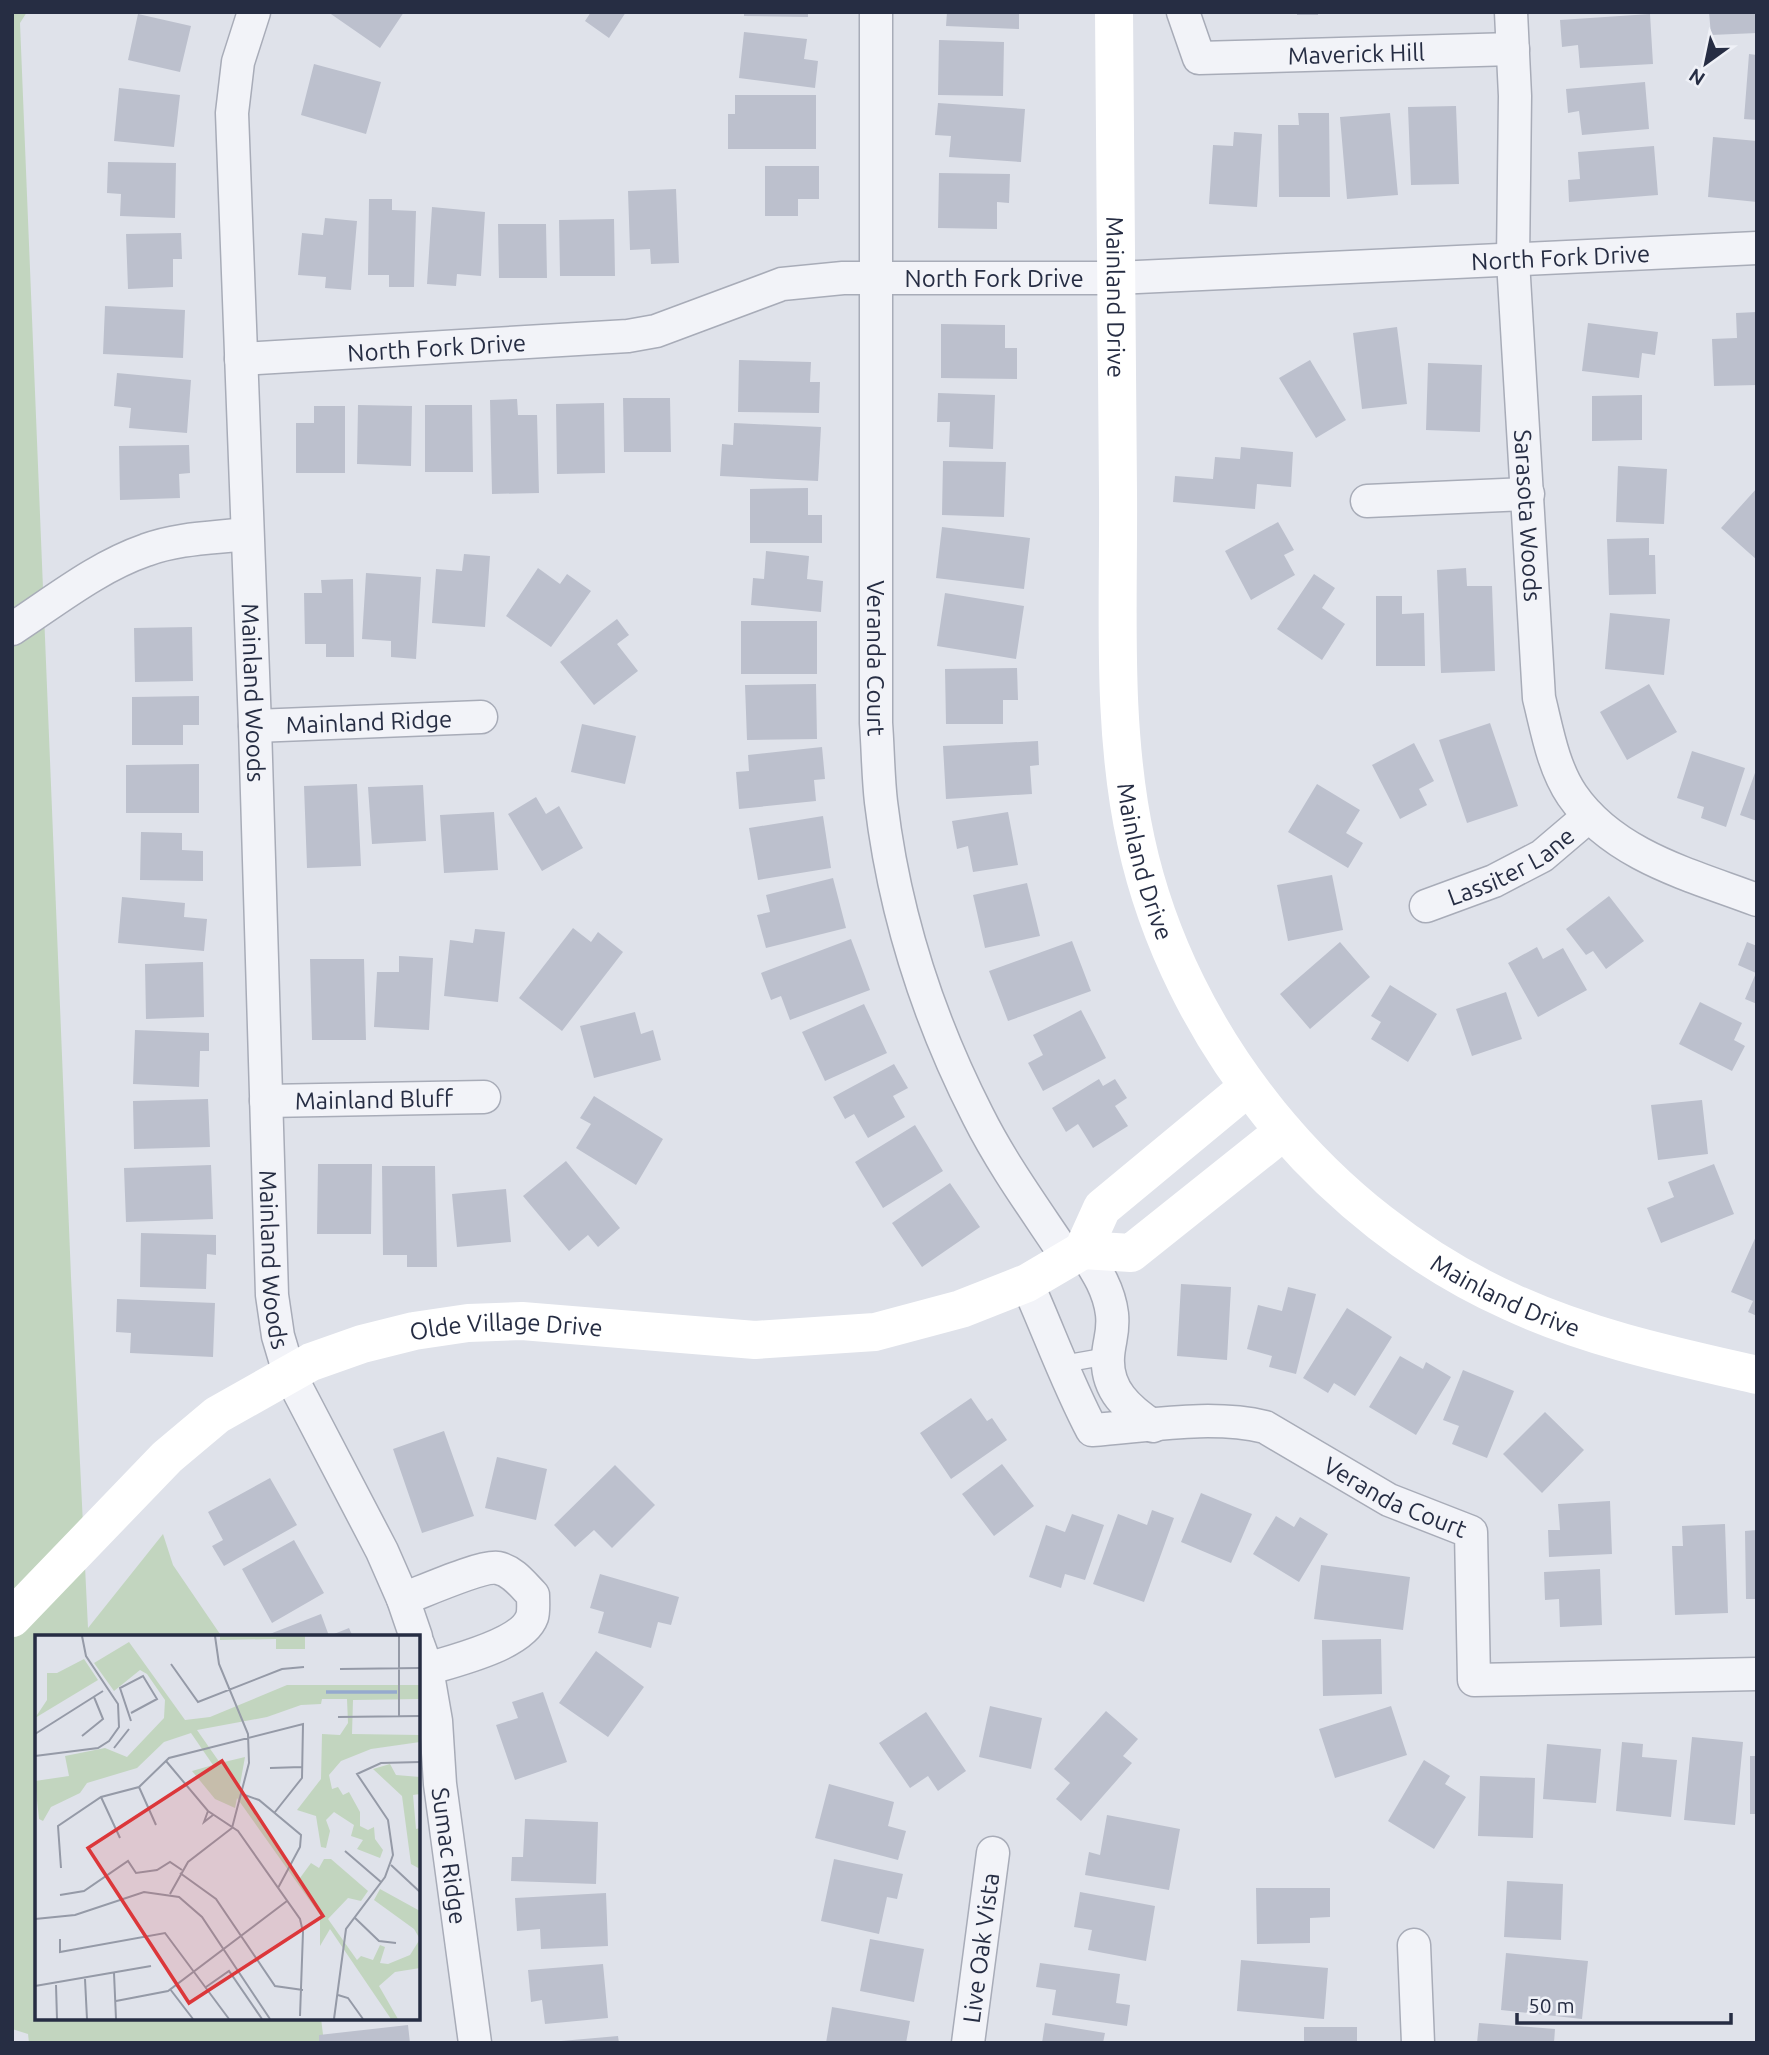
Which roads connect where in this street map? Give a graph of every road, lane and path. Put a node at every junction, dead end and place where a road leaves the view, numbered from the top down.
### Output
1 (254, 12) edge
2 (876, 12) edge
3 (1114, 12) edge
4 (1183, 12) edge
5 (1511, 12) edge
6 (1513, 49) junction
7 (1757, 248) edge
8 (1513, 261) junction
9 (876, 278) junction
10 (1116, 278) junction
11 (241, 359) junction
12 (1528, 494) junction
13 (1367, 501) dead end
14 (247, 534) junction
15 (12, 629) edge
16 (481, 717) dead end
17 (255, 726) junction
18 (1589, 816) junction
19 (1757, 900) edge
20 (1426, 906) dead end
21 (1248, 1087) junction
22 (484, 1097) dead end
23 (266, 1101) junction
24 (1284, 1130) junction
25 (1076, 1254) junction
26 (1027, 1283) junction
27 (1108, 1356) junction
28 (1063, 1364) junction
29 (289, 1373) junction
30 (1757, 1375) edge
31 (1153, 1426) junction
32 (403, 1599) junction
33 (12, 1618) edge
34 (415, 1635) edge
35 (422, 1657) edge
36 (1757, 1674) edge
37 (993, 1853) dead end
38 (1414, 1945) dead end
39 (475, 2043) edge
40 (968, 2043) edge
41 (1418, 2043) edge

1 - 11 street, Mainland Woods
2 - 9 street, Veranda Court
3 - 10 main road, Mainland Drive
4 - 6 street, Maverick Hill
5 - 6 street, Sarasota Woods
6 - 8 street, Sarasota Woods
7 - 8 street, North Fork Drive
8 - 10 street, North Fork Drive
8 - 12 street, Sarasota Woods
9 - 10 street, North Fork Drive
9 - 11 street, North Fork Drive
9 - 25 street, Veranda Court
10 - 21 main road, Mainland Drive
11 - 14 street, Mainland Woods
12 - 13 street
12 - 18 street, Sarasota Woods
14 - 15 street
14 - 17 street, Mainland Woods
16 - 17 street, Mainland Ridge
17 - 23 street, Mainland Woods
18 - 19 street, Sarasota Woods
18 - 20 street, Lassiter Lane
21 - 24 main road, Mainland Drive
21 - 25 main road
22 - 23 street, Mainland Bluff
23 - 29 street, Mainland Woods
24 - 25 main road
24 - 30 main road, Mainland Drive
25 - 26 main road, Olde Village Drive
25 - 27 street, Veranda Court
26 - 28 street, Veranda Court
26 - 29 main road, Olde Village Drive
27 - 28 lane
27 - 31 street, Veranda Court
28 - 31 street, Veranda Court
29 - 32 street
29 - 33 main road, Olde Village Drive
31 - 36 street, Veranda Court
32 - 34 street
32 - 35 street, Sumac Ridge
35 - 39 street, Sumac Ridge
37 - 40 street, Live Oak Vista
38 - 41 street

